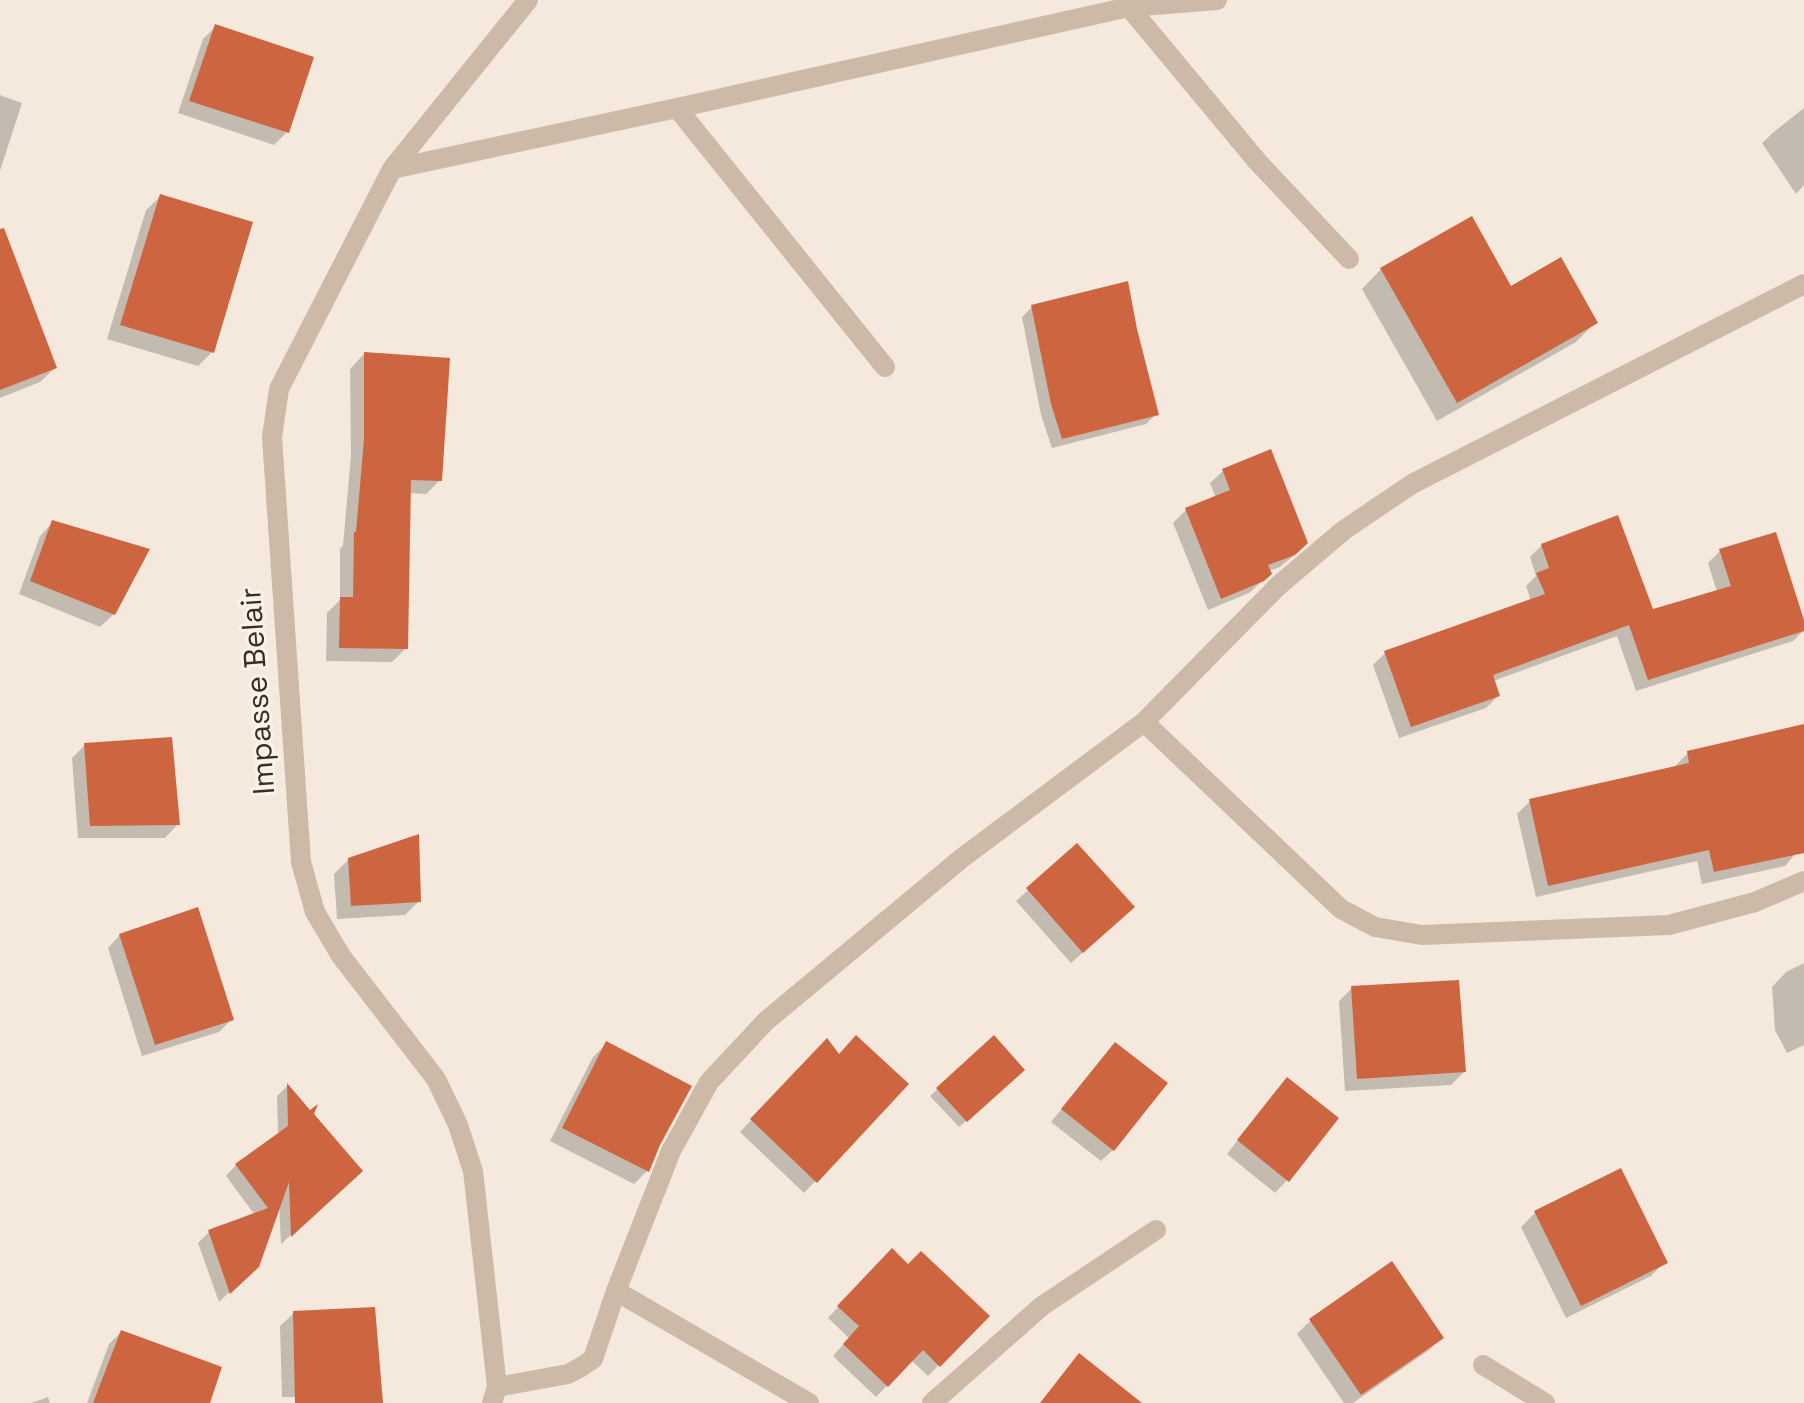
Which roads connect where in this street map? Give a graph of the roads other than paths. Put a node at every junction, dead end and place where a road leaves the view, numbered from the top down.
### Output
1 (528, 0) edge
2 (1217, 0) edge
3 (1129, 7) junction
4 (677, 108) junction
5 (392, 169) junction
6 (1349, 259) dead end
7 (1804, 284) edge
8 (885, 367) dead end
9 (1144, 722) junction
10 (1804, 881) edge
11 (1156, 1230) dead end
12 (616, 1291) junction
13 (1483, 1365) dead end
14 (494, 1395) edge
15 (809, 1403) edge
16 (932, 1403) edge
17 (1545, 1403) edge

1 - 5 street, Impasse Belair
2 - 3 street
3 - 4 street
3 - 6 street
4 - 5 street
4 - 8 street
5 - 14 street, Impasse Belair
7 - 9 street
9 - 10 street
9 - 12 street
11 - 16 street
12 - 14 street
12 - 15 street
13 - 17 street

